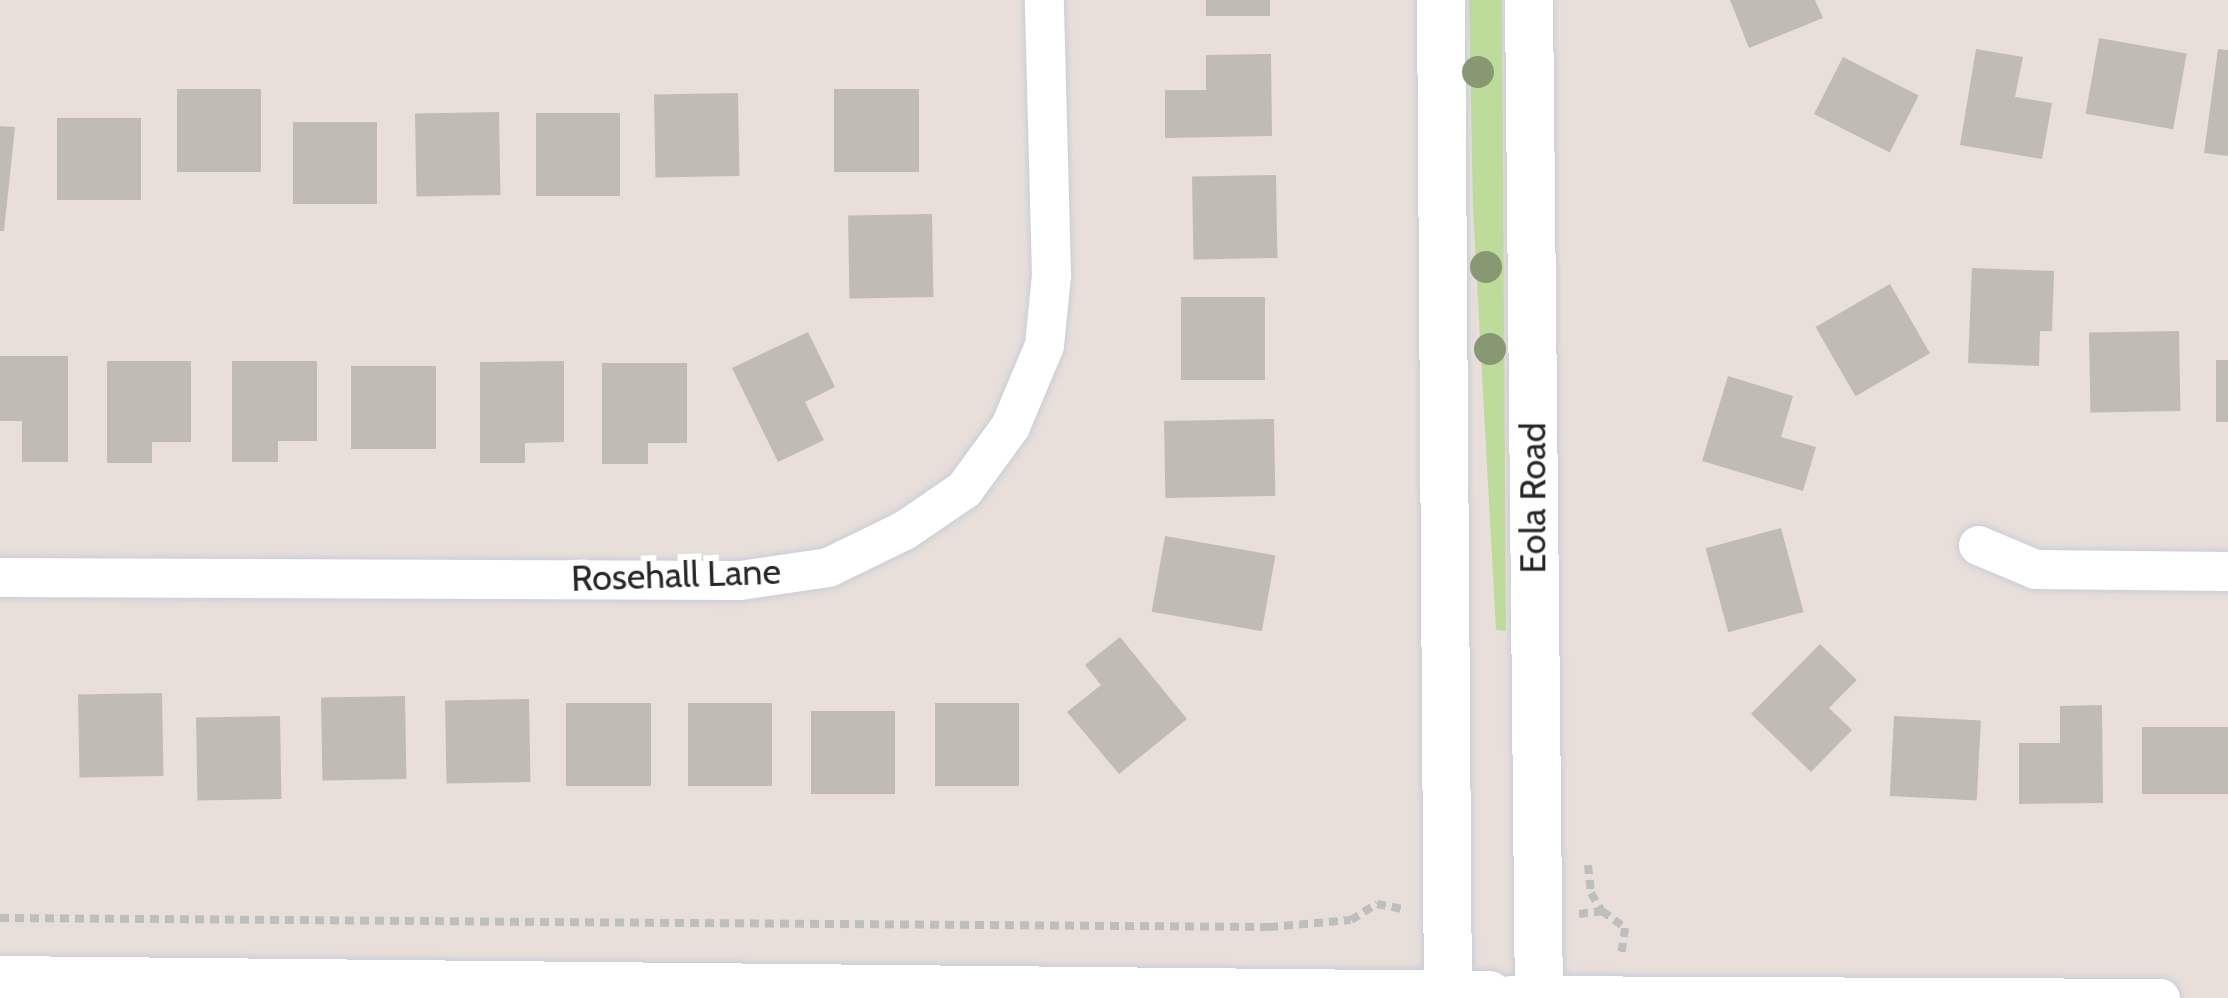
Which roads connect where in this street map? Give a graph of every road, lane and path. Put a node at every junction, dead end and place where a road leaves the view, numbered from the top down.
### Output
1 (1044, 0) edge
2 (1442, 0) edge
3 (1529, 0) edge
4 (1978, 545) dead end
5 (2228, 571) edge
6 (0, 577) edge
7 (1588, 865) dead end
8 (1384, 908) dead end
9 (0, 918) edge
10 (1621, 939) dead end
11 (0, 980) edge
12 (1462, 996) edge
13 (1539, 997) edge
14 (2160, 998) edge

1 - 6 street, Rosehall Lane
2 - 12 street
3 - 13 street, Eola Road
4 - 5 street
7 - 10 path
8 - 9 path
11 - 12 street
12 - 13 street
13 - 14 street

